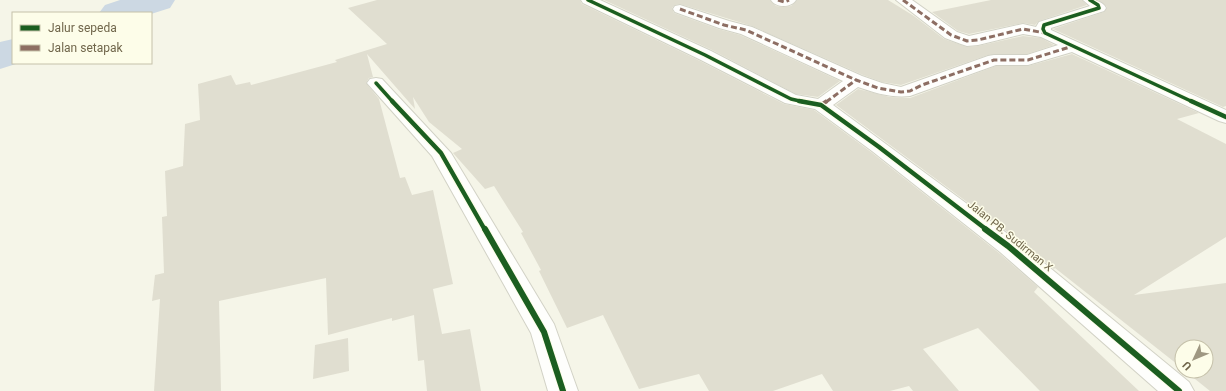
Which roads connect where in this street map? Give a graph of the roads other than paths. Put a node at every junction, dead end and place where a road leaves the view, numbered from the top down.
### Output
1 (588, 0) edge
2 (778, 0) edge
3 (789, 0) edge
4 (903, 0) edge
5 (1090, 0) edge
6 (680, 9) dead end
7 (1045, 33) junction
8 (1073, 46) junction
9 (856, 80) junction
10 (376, 83) dead end
11 (821, 105) junction
12 (1226, 117) edge
13 (563, 391) edge
14 (1179, 391) edge

1 - 11 street
2 - 3 street
4 - 7 street
5 - 7 street
6 - 9 street
7 - 8 street
8 - 9 street
8 - 12 street
9 - 11 street
10 - 13 street
11 - 14 street, Jalan PB. Sudirman X

